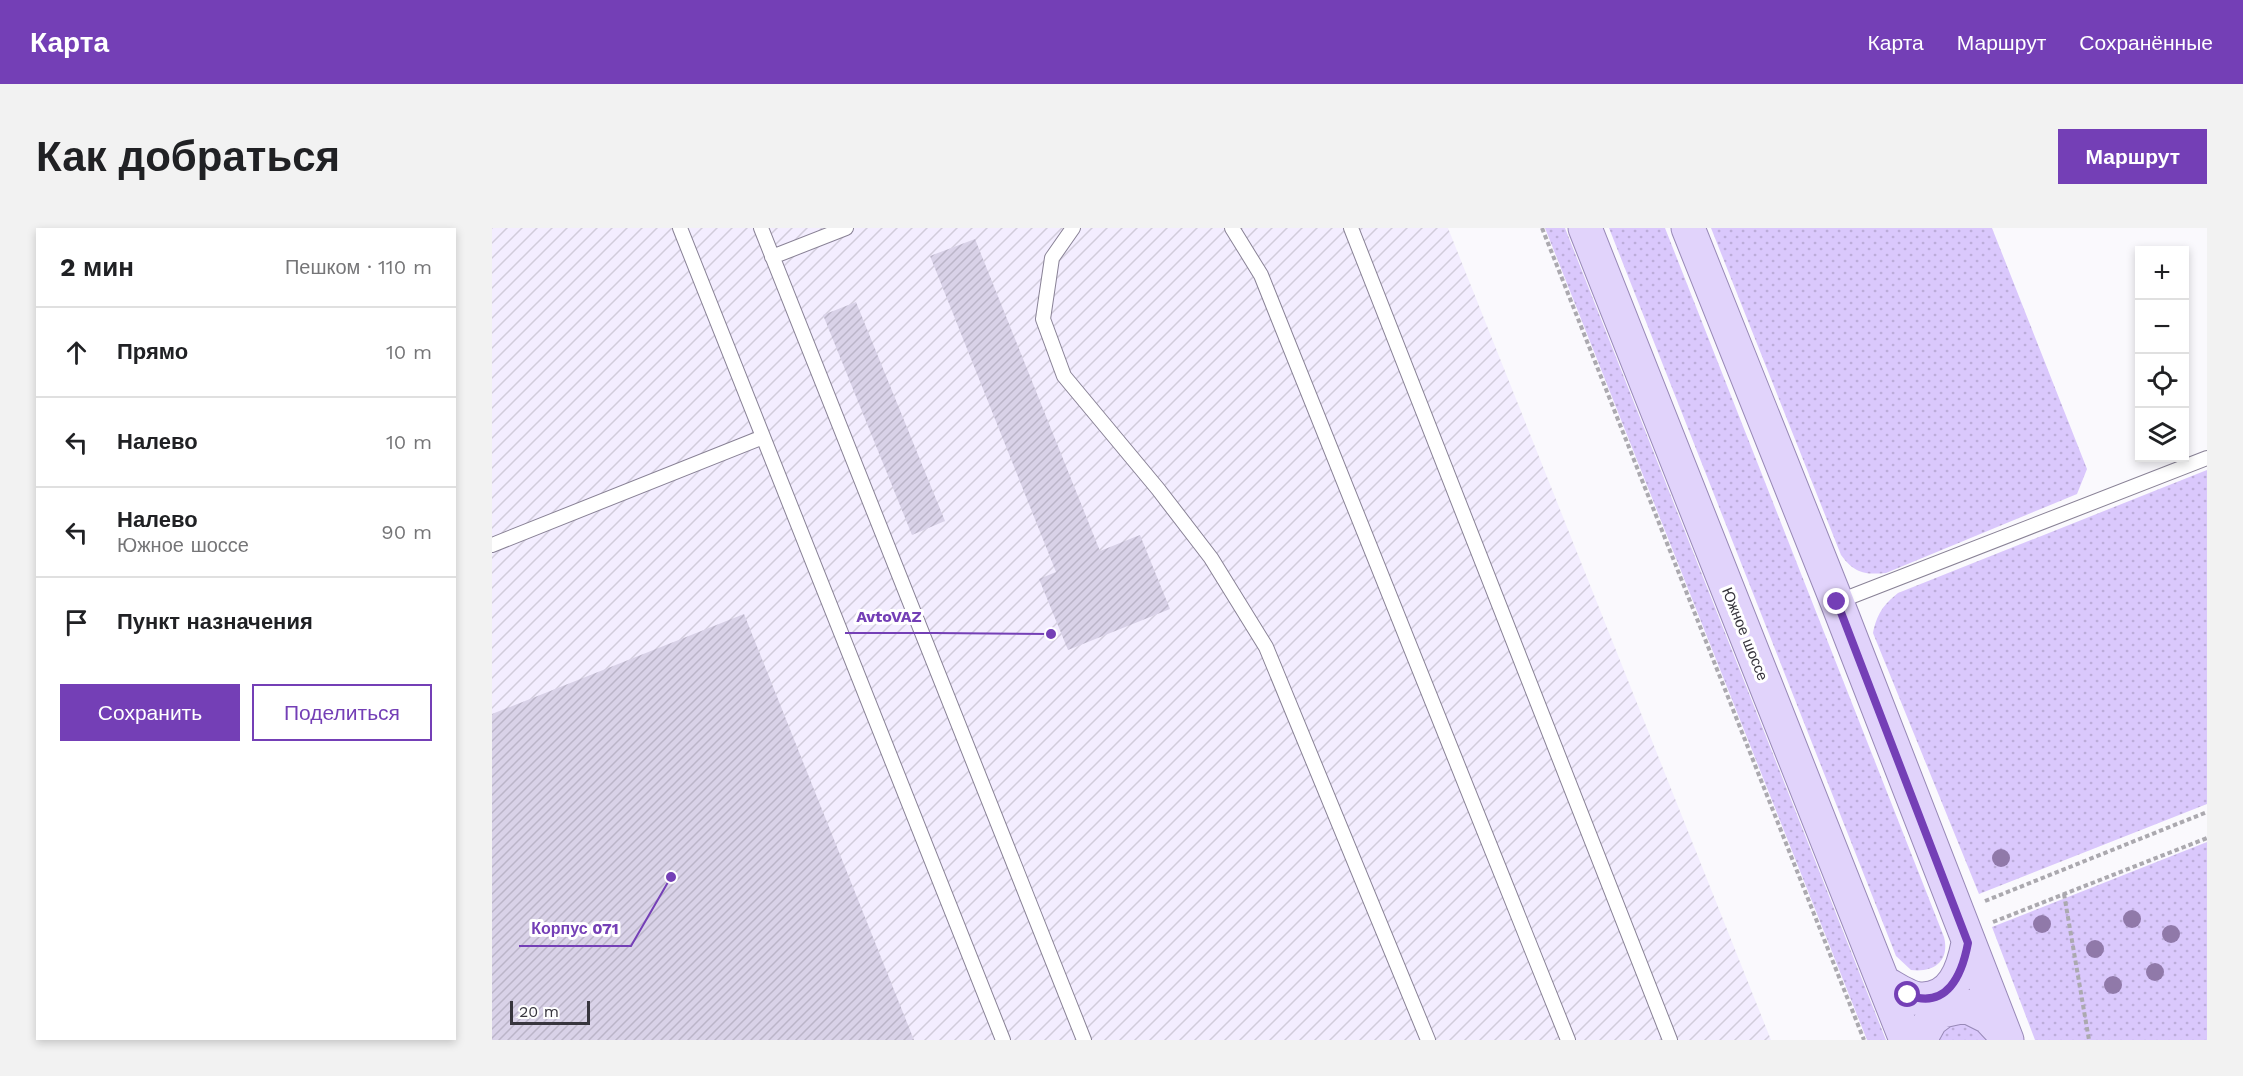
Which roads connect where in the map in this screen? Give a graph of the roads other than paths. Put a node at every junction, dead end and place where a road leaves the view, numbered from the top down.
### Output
1 (680, 228) edge
2 (761, 228) edge
3 (846, 228) edge
4 (1073, 228) edge
5 (1233, 228) edge
6 (1351, 228) edge
7 (1584, 228) edge
8 (1688, 228) edge
9 (772, 257) junction
10 (763, 437) junction
11 (2207, 458) edge
12 (492, 545) edge
13 (1837, 602) junction
14 (1980, 933) junction
15 (1883, 982) junction
16 (2006, 1038) edge
17 (1003, 1040) edge
18 (1084, 1040) edge
19 (1428, 1040) edge
20 (1568, 1040) edge
21 (1670, 1040) edge
22 (1906, 1040) edge
23 (1920, 1040) edge

1 - 10 lane
2 - 9 lane
3 - 9 lane
4 - 19 lane
5 - 20 lane
6 - 21 lane
7 - 15 main road, Южное шоссе
8 - 13 main road
9 - 18 lane
10 - 12 lane
10 - 17 lane
11 - 13 lane
13 - 14 main road
14 - 15 main road
14 - 16 main road
15 - 22 main road, Южное шоссе
16 - 23 main road

